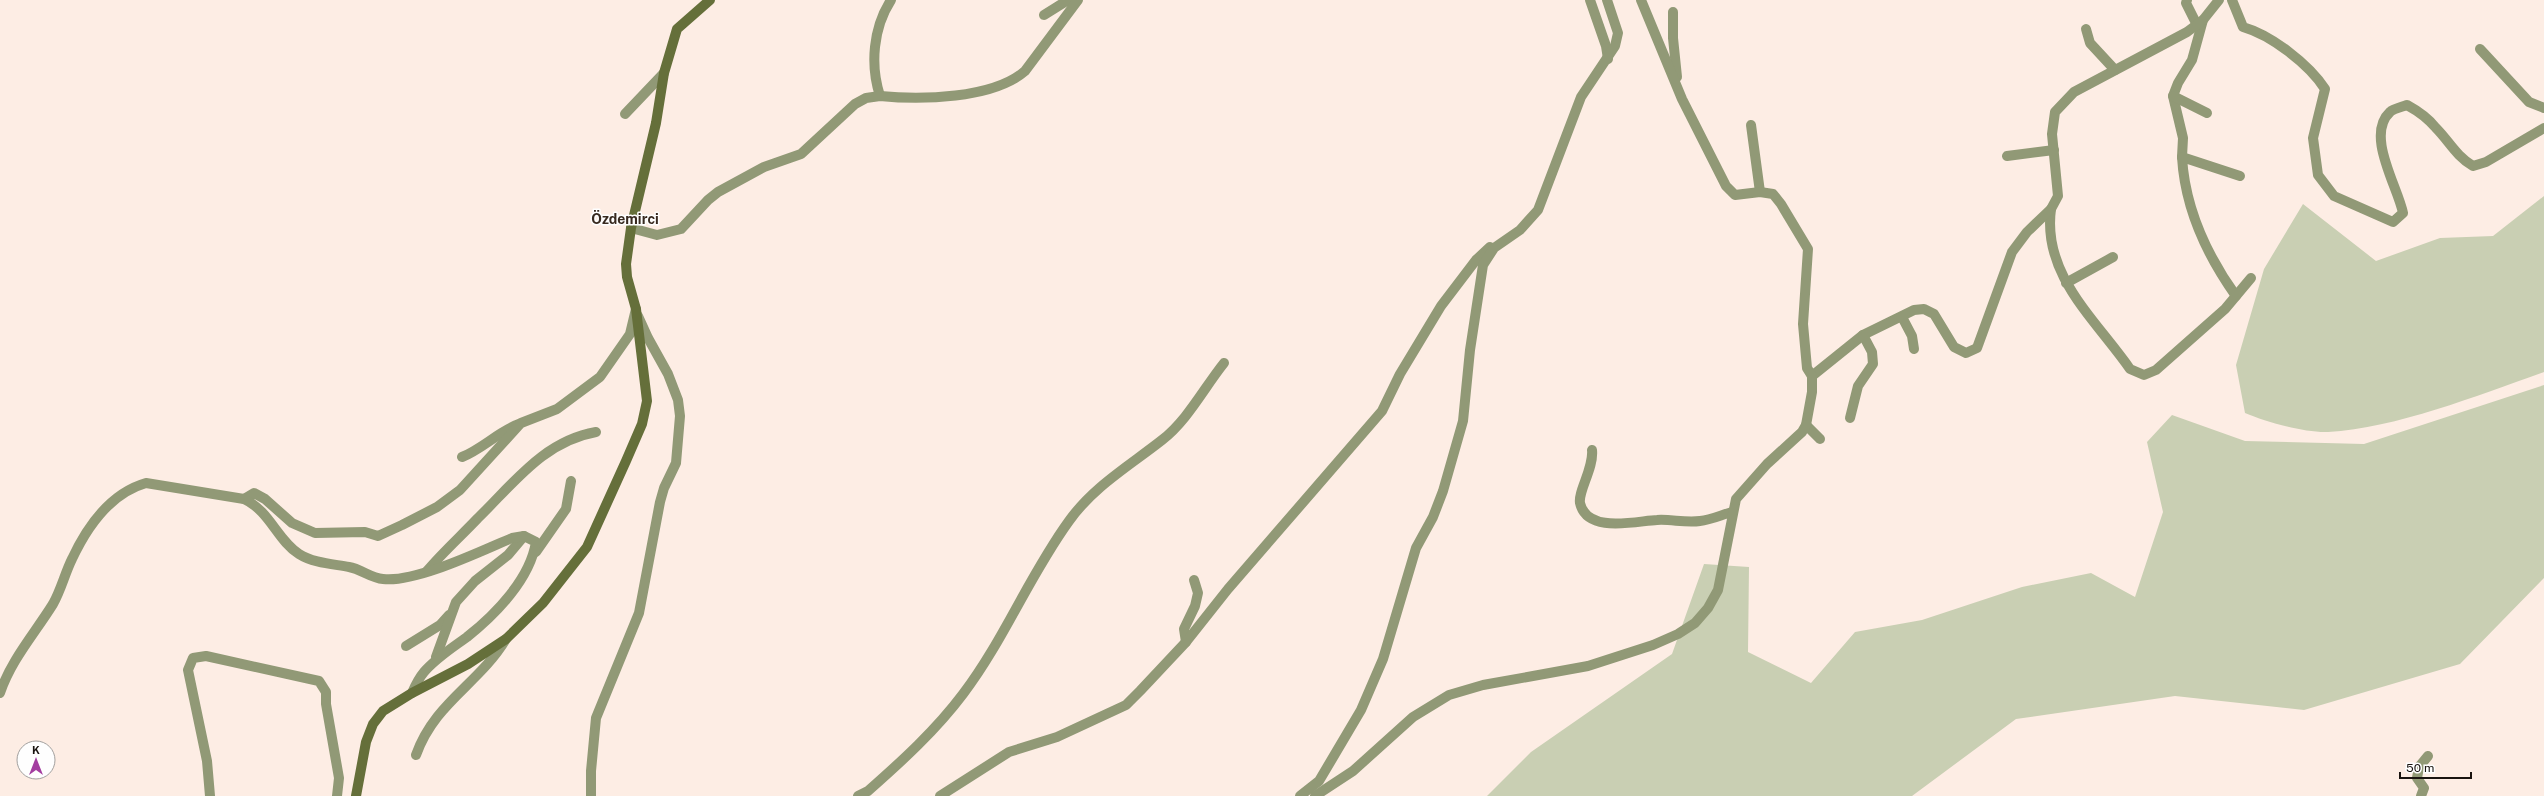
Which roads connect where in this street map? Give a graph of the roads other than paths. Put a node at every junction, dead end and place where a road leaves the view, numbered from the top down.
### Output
1 (710, 0) edge
2 (891, 0) edge
3 (1068, 0) edge
4 (1078, 0) edge
5 (1590, 0) edge
6 (1607, 0) edge
7 (1642, 0) edge
8 (2187, 0) edge
9 (2219, 0) edge
10 (2232, 0) edge
11 (1673, 12) dead end
12 (1044, 15) dead end
13 (2200, 23) junction
14 (2086, 29) dead end
15 (2480, 49) dead end
16 (1608, 59) junction
17 (2115, 70) junction
18 (664, 73) junction
19 (1678, 91) junction
20 (880, 96) junction
21 (2173, 96) junction
22 (2544, 108) edge
23 (2207, 113) dead end
24 (625, 114) dead end
25 (1751, 125) dead end
26 (2544, 128) edge
27 (2054, 150) junction
28 (2007, 156) dead end
29 (2182, 157) junction
30 (2240, 176) dead end
31 (1760, 192) junction
32 (2051, 209) junction
33 (631, 228) junction
34 (1499, 243) junction
35 (2113, 257) dead end
36 (2250, 278) dead end
37 (2066, 283) junction
38 (2236, 296) junction
39 (636, 310) junction
40 (1902, 317) junction
41 (1863, 335) junction
42 (1914, 349) dead end
43 (1224, 363) dead end
44 (1812, 376) junction
45 (1850, 418) dead end
46 (522, 423) junction
47 (1806, 424) junction
48 (596, 432) dead end
49 (1820, 439) dead end
50 (1592, 450) dead end
51 (462, 457) dead end
52 (572, 481) dead end
53 (244, 499) junction
54 (1732, 512) junction
55 (524, 536) junction
56 (534, 554) junction
57 (428, 571) junction
58 (1194, 580) dead end
59 (450, 613) junction
60 (506, 639) junction
61 (1186, 642) junction
62 (406, 646) dead end
63 (432, 664) junction
64 (0, 693) edge
65 (412, 693) junction
66 (416, 755) dead end
67 (2428, 756) dead end
68 (210, 796) edge
69 (337, 796) edge
70 (356, 796) edge
71 (591, 796) edge
72 (858, 796) edge
73 (940, 796) edge
74 (1300, 796) edge
75 (1315, 796) edge
76 (2421, 796) edge

1 - 18 street
2 - 20 street
3 - 12 street
4 - 20 street
5 - 16 street
6 - 16 street
7 - 19 street
8 - 13 street
9 - 13 street
10 - 26 street
11 - 19 street
13 - 17 street
13 - 21 street
14 - 17 street
15 - 22 street
16 - 34 street
17 - 27 street
18 - 24 street
18 - 33 street
19 - 31 street
20 - 33 street
21 - 23 street
21 - 29 street
25 - 31 street
27 - 28 street
27 - 32 street
29 - 30 street
29 - 38 street
31 - 44 street
32 - 37 street
32 - 40 street
33 - 39 street
34 - 61 street
34 - 74 street
35 - 37 street
36 - 38 street
37 - 38 street
39 - 46 street
39 - 60 street
39 - 71 street
40 - 41 street
40 - 42 street
41 - 44 street
41 - 45 street
43 - 72 street
44 - 47 street
46 - 51 street
46 - 53 street
47 - 49 street
47 - 54 street
48 - 57 street
50 - 54 street
52 - 56 street
53 - 57 street
53 - 64 street
54 - 75 street
55 - 56 street
55 - 57 street
55 - 59 street
56 - 63 street
58 - 61 street
59 - 62 street
59 - 63 street
60 - 65 street
60 - 66 street
61 - 73 street
63 - 65 street
65 - 70 street
67 - 76 street
68 - 69 street

